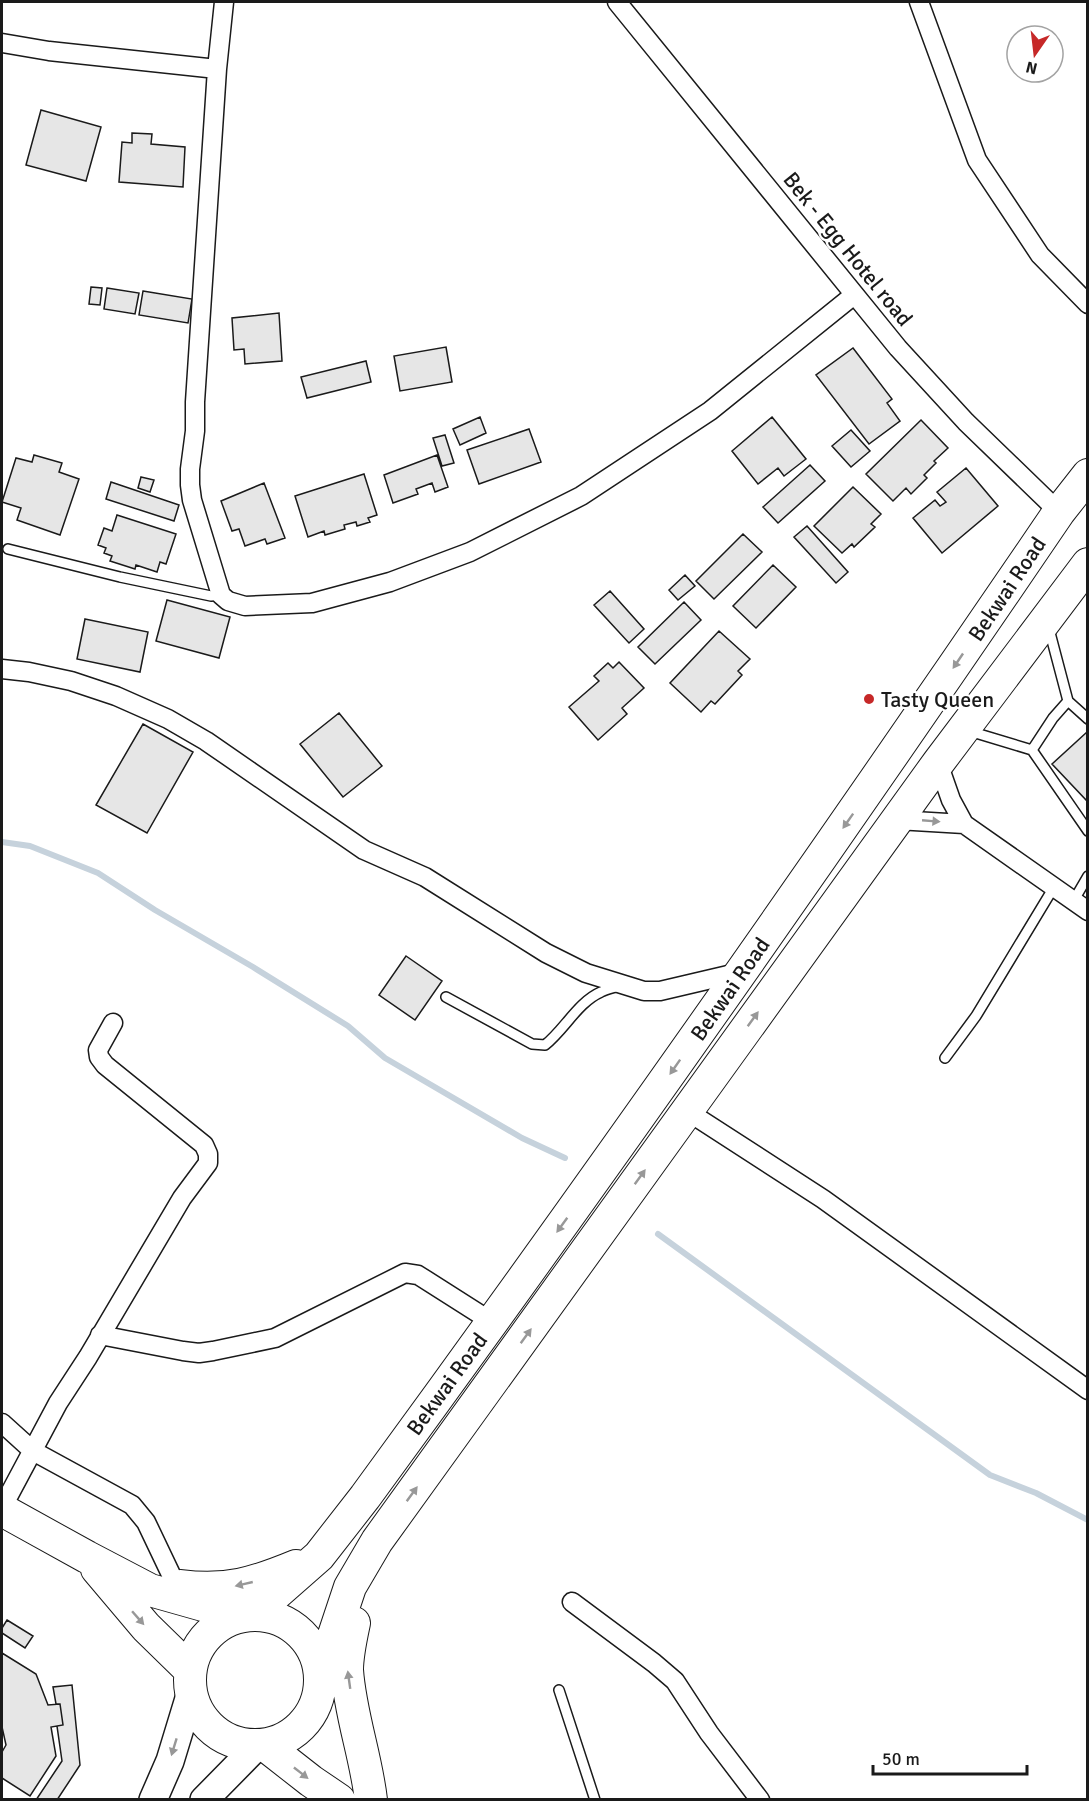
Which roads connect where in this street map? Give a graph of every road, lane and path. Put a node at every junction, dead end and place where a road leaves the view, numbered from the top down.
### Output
1 (224, 2) edge
2 (617, 2) edge
3 (919, 2) edge
4 (2, 43) edge
5 (217, 69) junction
6 (855, 295) junction
7 (1088, 304) edge
8 (1088, 475) edge
9 (1059, 512) junction
10 (8, 549) dead end
11 (1088, 564) edge
12 (221, 596) junction
13 (1046, 617) junction
14 (2, 669) edge
15 (1068, 701) junction
16 (1088, 718) edge
17 (964, 729) junction
18 (1032, 750) junction
19 (938, 763) junction
20 (897, 820) junction
21 (964, 824) junction
22 (1088, 831) edge
23 (1088, 876) edge
24 (1054, 887) junction
25 (1081, 906) edge
26 (742, 972) junction
27 (622, 985) junction
28 (446, 997) dead end
29 (113, 1023) dead end
30 (945, 1058) dead end
31 (687, 1111) junction
32 (492, 1322) junction
33 (100, 1335) junction
34 (1088, 1390) edge
35 (2, 1423) edge
36 (33, 1451) junction
37 (2, 1509) edge
38 (377, 1541) junction
39 (319, 1556) junction
40 (96, 1562) junction
41 (176, 1585) junction
42 (572, 1602) dead end
43 (247, 1615) junction
44 (321, 1678) junction
45 (190, 1681) junction
46 (559, 1690) dead end
47 (261, 1745) junction
48 (153, 1800) edge
49 (204, 1800) edge
50 (339, 1800) edge
51 (371, 1800) edge
52 (595, 1800) edge
53 (760, 1800) edge

1 - 5 street
2 - 6 street, Bek - Egg Hotel road
3 - 7 street
4 - 5 street
5 - 12 street
6 - 9 street, Bek - Egg Hotel road
6 - 12 street
8 - 9 highway, Bekwai Road
9 -> 26 highway, Bekwai Road
10 - 12 lane
11 - 13 highway, Bekwai Road
13 - 15 lane
13 - 17 highway, Bekwai Road
14 - 27 street
15 - 16 lane
15 - 18 lane
17 - 18 lane
17 - 19 highway, Bekwai Road
18 - 22 lane
19 - 20 highway, Bekwai Road
19 - 21 street
20 -> 21 street
31 -> 20 highway, Bekwai Road
21 - 24 street
23 - 25 lane
24 - 25 street
24 - 30 lane
26 - 27 street
26 -> 32 highway, Bekwai Road
27 - 28 lane
29 - 33 street
31 - 34 street
38 -> 31 highway, Bekwai Road
32 - 33 street
32 - 39 highway, Bekwai Road
33 - 36 street
35 - 36 street
36 - 37 street
36 - 41 street
37 - 40 highway
38 - 44 highway
51 -> 38 highway
39 -> 41 highway
39 - 43 highway, Bekwai Road
40 - 41 highway
40 - 43 highway
40 -> 45 highway
42 - 53 street
43 - 44 highway
43 - 45 highway
44 - 47 highway
44 - 51 highway
45 - 47 highway
45 -> 48 main road
46 - 52 lane
47 - 49 main road
47 -> 50 highway

